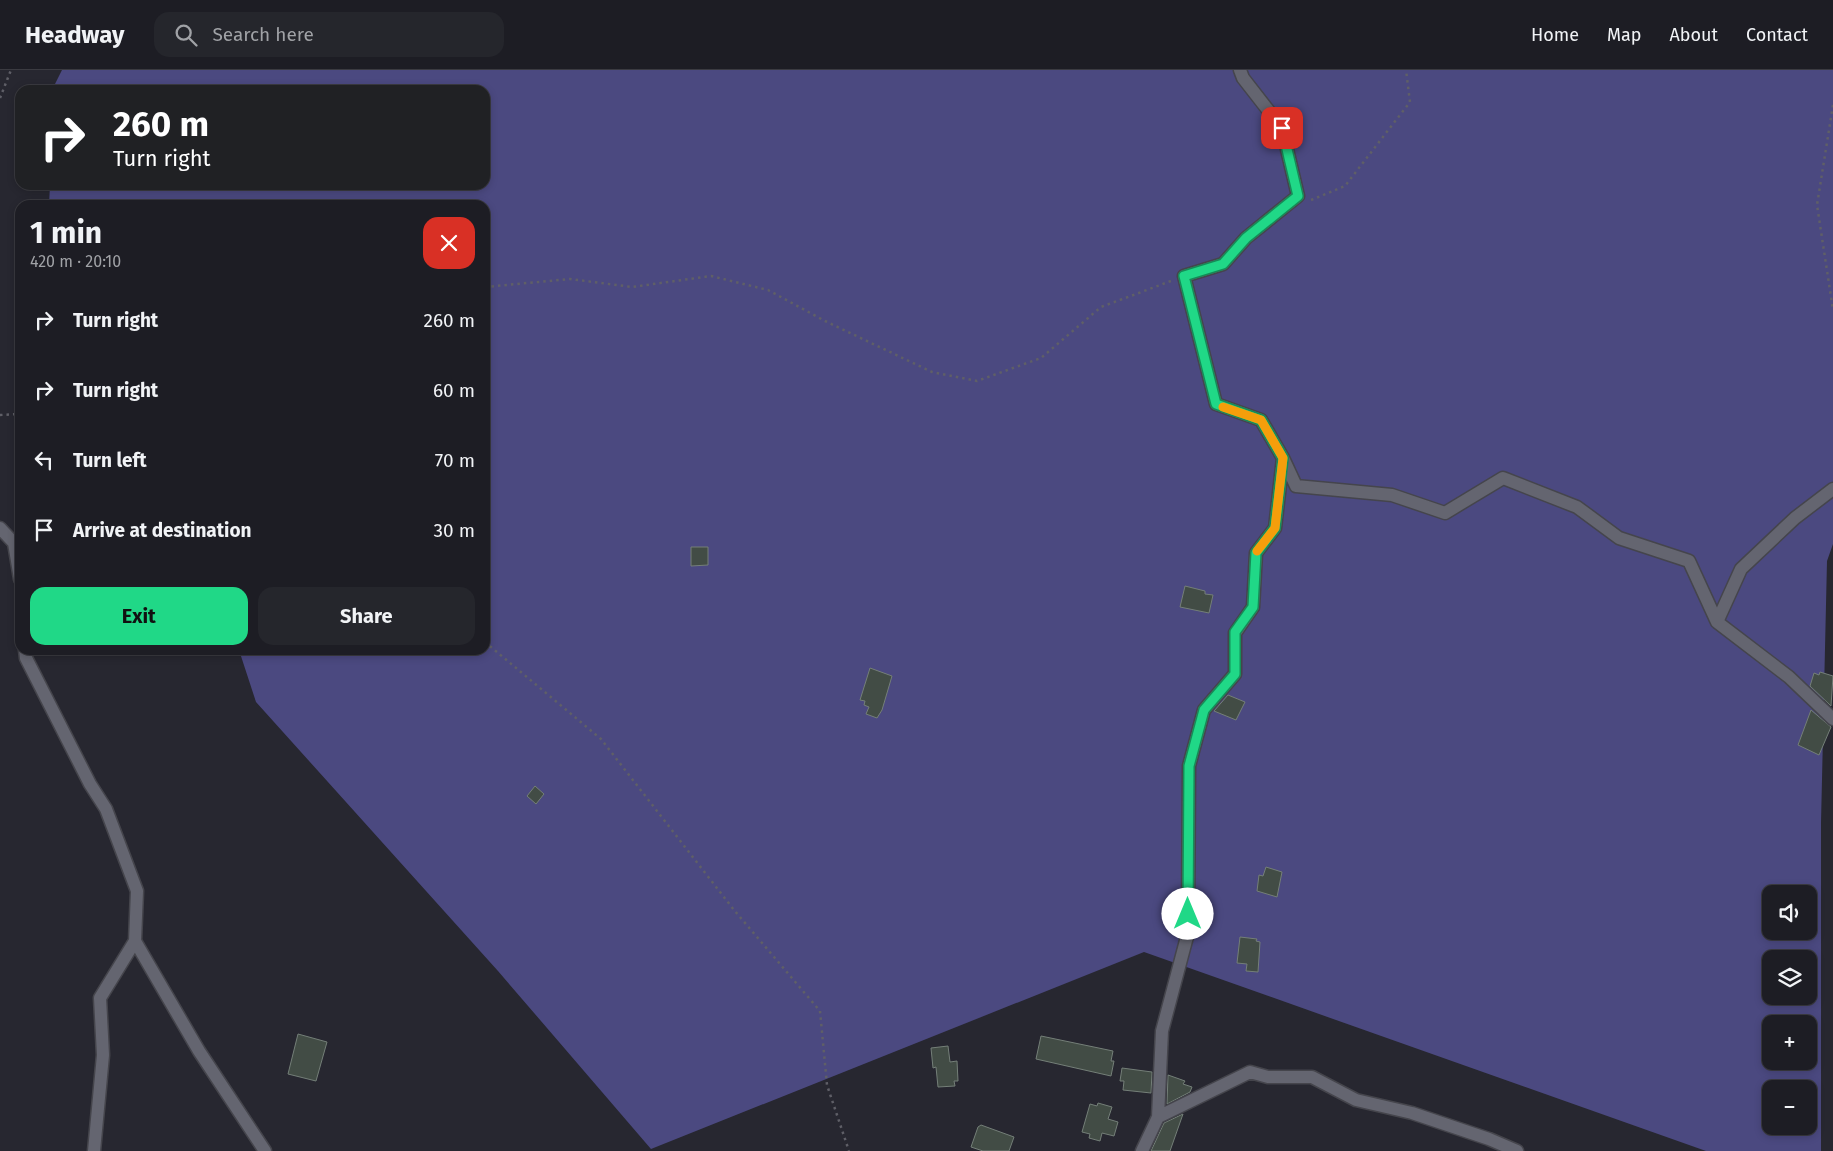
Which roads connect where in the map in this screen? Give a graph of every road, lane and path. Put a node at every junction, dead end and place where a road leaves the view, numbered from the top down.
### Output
1 (11, 70) edge
2 (1240, 70) edge
3 (1406, 70) edge
4 (0, 98) edge
5 (1833, 105) edge
6 (1309, 201) dead end
7 (1184, 276) junction
8 (490, 287) edge
9 (1833, 310) edge
10 (15, 414) edge
11 (0, 415) edge
12 (1283, 458) junction
13 (1833, 489) edge
14 (0, 528) edge
15 (15, 549) edge
16 (1716, 622) junction
17 (490, 646) edge
18 (26, 655) edge
19 (1833, 719) edge
20 (135, 941) junction
21 (1158, 1117) junction
22 (94, 1151) edge
23 (265, 1151) edge
24 (849, 1151) edge
25 (1142, 1151) edge
26 (1517, 1151) edge

1 - 4 path
2 - 7 street
3 - 6 path
5 - 9 path
7 - 8 path
7 - 12 street
10 - 11 path
12 - 16 street
12 - 21 street
13 - 16 street
14 - 15 street
16 - 19 street
17 - 24 path
18 - 20 street
20 - 22 street
20 - 23 street
21 - 25 street
21 - 26 street

